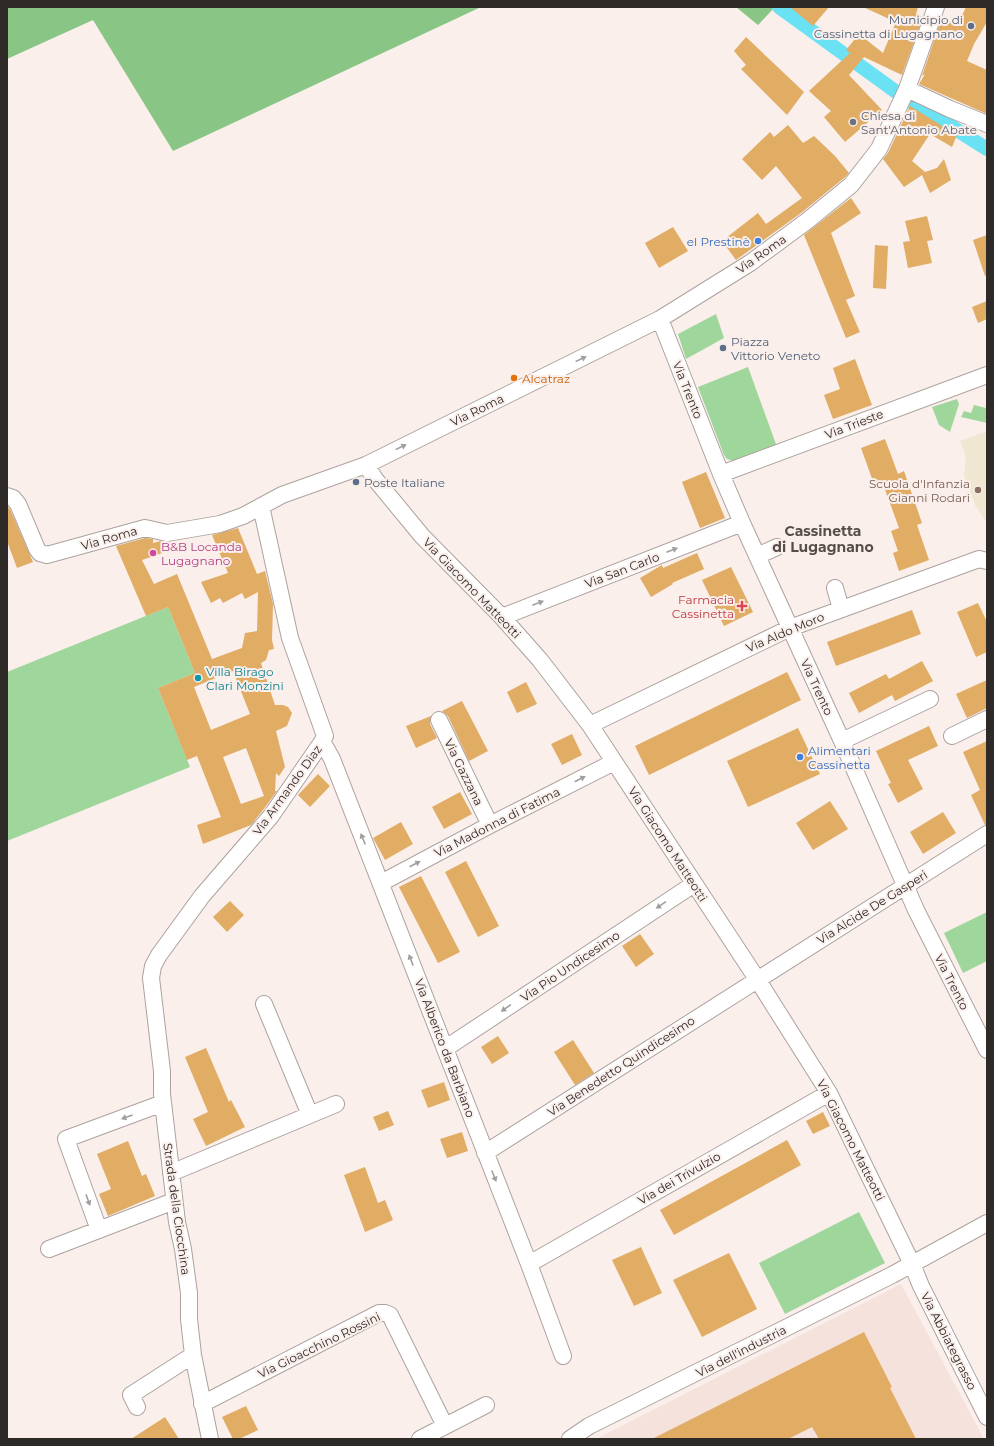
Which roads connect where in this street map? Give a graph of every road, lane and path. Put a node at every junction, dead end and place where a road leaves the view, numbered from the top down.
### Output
1 (938, 7) edge
2 (901, 99) junction
3 (987, 124) edge
4 (660, 319) junction
5 (987, 375) edge
6 (366, 465) junction
7 (721, 474) junction
8 (7, 496) edge
9 (261, 506) junction
10 (742, 523) junction
11 (777, 547) dead end
12 (757, 556) junction
13 (987, 560) edge
14 (835, 588) dead end
15 (842, 609) junction
16 (502, 617) junction
17 (790, 628) junction
18 (930, 699) dead end
19 (987, 719) edge
20 (439, 720) dead end
21 (590, 725) junction
22 (952, 736) dead end
23 (842, 741) junction
24 (321, 744) junction
25 (614, 762) junction
26 (490, 825) junction
27 (987, 834) edge
28 (381, 883) junction
29 (694, 884) junction
30 (905, 886) junction
31 (151, 978) joint
32 (757, 979) junction
33 (264, 1004) dead end
34 (446, 1048) junction
35 (987, 1050) edge
36 (829, 1093) junction
37 (163, 1103) junction
38 (336, 1104) dead end
39 (310, 1115) junction
40 (485, 1153) junction
41 (171, 1173) junction
42 (174, 1201) junction
43 (987, 1223) edge
44 (99, 1230) junction
45 (49, 1249) dead end
46 (529, 1264) junction
47 (912, 1264) junction
48 (193, 1355) junction
49 (563, 1356) dead end
50 (202, 1404) junction
51 (486, 1405) dead end
52 (137, 1407) dead end
53 (987, 1417) edge
54 (445, 1426) junction
55 (208, 1438) edge
56 (420, 1439) edge
57 (570, 1439) edge

1 - 2 street, Via Roma
2 - 3 street
2 - 4 street, Via Roma
6 -> 4 street, Via Roma
4 - 7 street, Via Trento
5 - 7 street, Via Trieste
6 - 9 street, Via Roma
6 - 16 street, Via Giacomo Matteotti
7 - 10 street, Via Trento
8 - 9 street, Via Roma
9 - 24 street, Via Armando Diaz
10 - 12 street, Via Trento
16 -> 10 street, Via San Carlo
11 - 12 street
12 - 17 street, Via Trento
13 - 15 street, Via Aldo Moro
14 - 15 street
15 - 17 street, Via Aldo Moro
16 - 21 street, Via Giacomo Matteotti
17 - 21 street, Via Aldo Moro
17 - 23 street, Via Trento
18 - 23 street
19 - 22 street
20 - 26 street, Via Gazzana
21 - 25 street, Via Giacomo Matteotti
23 - 30 street, Via Trento
28 -> 24 street, Via Alberico da Barbiano
24 - 31 street, Via Armando Diaz
26 -> 25 street, Via Madonna di Fatima
25 - 29 street, Via Giacomo Matteotti
28 -> 26 street, Via Madonna di Fatima
27 - 30 street, Via Alcide De Gasperi
34 -> 28 street, Via Alberico da Barbiano
29 - 32 street, Via Giacomo Matteotti
29 -> 34 street, Via Pio Undicesimo
30 - 32 street, Via Alcide De Gasperi
30 - 35 street, Via Trento
31 - 37 street, Strada della Ciocchina
32 - 36 street, Via Giacomo Matteotti
32 - 40 street, Via Benedetto Quindicesimo
33 - 39 street
34 - 40 street, Via Alberico da Barbiano
36 - 46 street, Via dei Trivulzio
36 - 47 street, Via Giacomo Matteotti
37 - 41 street, Strada della Ciocchina
37 -> 44 street
38 - 39 street
39 - 41 street
40 -> 46 street, Via Alberico da Barbiano
41 - 42 street, Strada della Ciocchina
42 - 44 street
42 - 48 street, Strada della Ciocchina
43 - 47 street, Via dell'industria
44 - 45 street
46 - 49 street, Via Alberico da Barbiano
47 - 53 street, Via Abbiategrasso
47 - 57 street, Via dell'industria
48 - 50 street, Strada della Ciocchina
48 - 52 street
50 - 54 street, Via Gioacchino Rossini
50 - 55 street, Strada della Ciocchina
51 - 54 street
54 - 56 street

